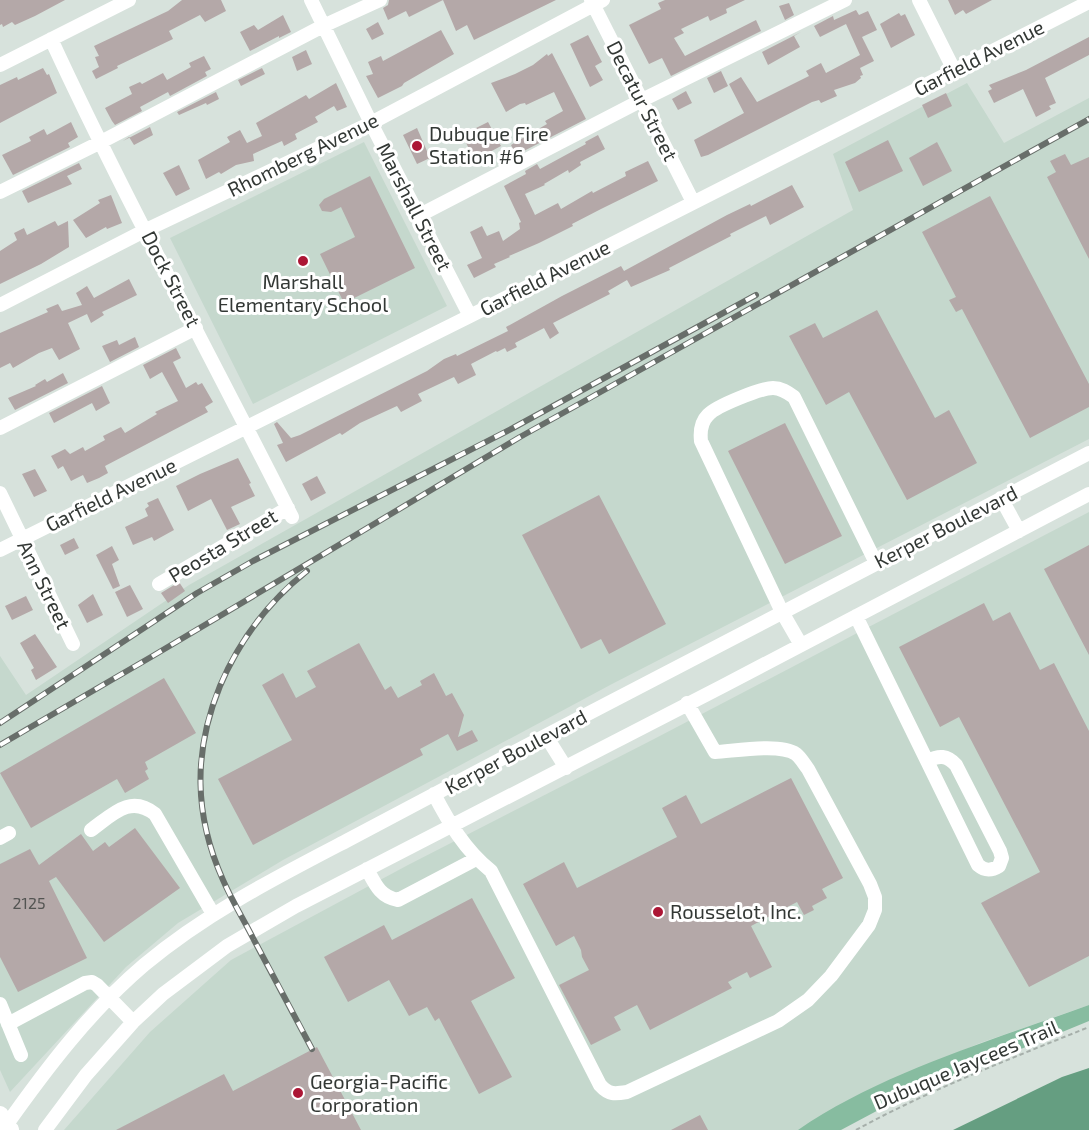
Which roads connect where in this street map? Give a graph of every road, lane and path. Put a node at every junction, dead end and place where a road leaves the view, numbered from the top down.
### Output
1 (129, 0) edge
2 (311, 0) edge
3 (380, 0) edge
4 (845, 0) edge
5 (919, 0) edge
6 (596, 2) edge
7 (1089, 2) edge
8 (322, 26) junction
9 (51, 39) junction
10 (0, 65) edge
11 (954, 70) junction
12 (642, 100) junction
13 (371, 123) junction
14 (99, 143) junction
15 (0, 192) edge
16 (693, 202) junction
17 (418, 216) junction
18 (146, 230) junction
19 (0, 305) edge
20 (470, 316) junction
21 (196, 328) junction
22 (0, 428) edge
23 (246, 428) junction
24 (1089, 453) edge
25 (0, 493) edge
26 (1089, 494) edge
27 (1001, 498) junction
28 (290, 513) joint
29 (1018, 531) junction
30 (22, 539) junction
31 (0, 550) edge
32 (876, 563) junction
33 (159, 584) dead end
34 (782, 612) junction
35 (856, 616) junction
36 (73, 644) dead end
37 (801, 645) junction
38 (687, 703) junction
39 (546, 736) junction
40 (927, 761) junction
41 (566, 768) junction
42 (434, 794) junction
43 (451, 826) junction
44 (91, 830) dead end
45 (476, 859) junction
46 (367, 869) junction
47 (213, 914) junction
48 (110, 998) junction
49 (0, 1004) edge
50 (133, 1022) junction
51 (8, 1024) junction
52 (1089, 1028) edge
53 (21, 1055) dead end
54 (5, 1125) edge
55 (45, 1130) edge
56 (856, 1130) edge

1 - 9 street
2 - 8 street, Marshall Street
3 - 8 street
4 - 12 street
5 - 11 street
6 - 12 street, Decatur Street
6 - 13 street, Rhomberg Avenue
7 - 11 street, Garfield Avenue
8 - 13 street, Marshall Street
8 - 14 street
9 - 10 street
9 - 14 street, Dock Street
11 - 16 street, Garfield Avenue
12 - 16 street, Decatur Street
12 - 17 street
13 - 17 street, Marshall Street
13 - 18 street, Rhomberg Avenue
14 - 15 street
14 - 18 street, Dock Street
16 - 20 street, Garfield Avenue
17 - 20 street, Marshall Street
18 - 19 street, Rhomberg Avenue
18 - 21 street, Dock Street
20 - 23 street, Garfield Avenue
21 - 22 street
21 - 23 street, Dock Street
23 - 28 street, Dock Street
23 - 30 street, Garfield Avenue
24 - 27 street, Kerper Boulevard
25 - 30 street, Ann Street
26 - 29 street, Kerper Boulevard
27 - 29 street
27 - 32 street, Kerper Boulevard
28 - 33 street, Peosta Street
29 - 35 street, Kerper Boulevard
30 - 31 street, Garfield Avenue
30 - 36 street, Ann Street
32 - 34 street, Kerper Boulevard
32 - 34 street
34 - 37 street
34 - 39 street, Kerper Boulevard
35 - 37 street, Kerper Boulevard
35 - 40 street
37 - 38 street, Kerper Boulevard
38 - 41 street, Kerper Boulevard
38 - 45 street
39 - 41 street
39 - 42 street, Kerper Boulevard
40 - 40 street
41 - 43 street, Kerper Boulevard
42 - 43 street
42 - 47 street, Kerper Boulevard
43 - 45 street
43 - 46 street, Kerper Boulevard
44 - 47 street
45 - 46 street
46 - 50 street, Kerper Boulevard
47 - 48 street, Kerper Boulevard
48 - 50 street
48 - 51 street
48 - 54 street, Kerper Boulevard
49 - 51 street
50 - 55 street, Kerper Boulevard
51 - 53 street
52 - 56 path, Dubuque Jaycees Trail

